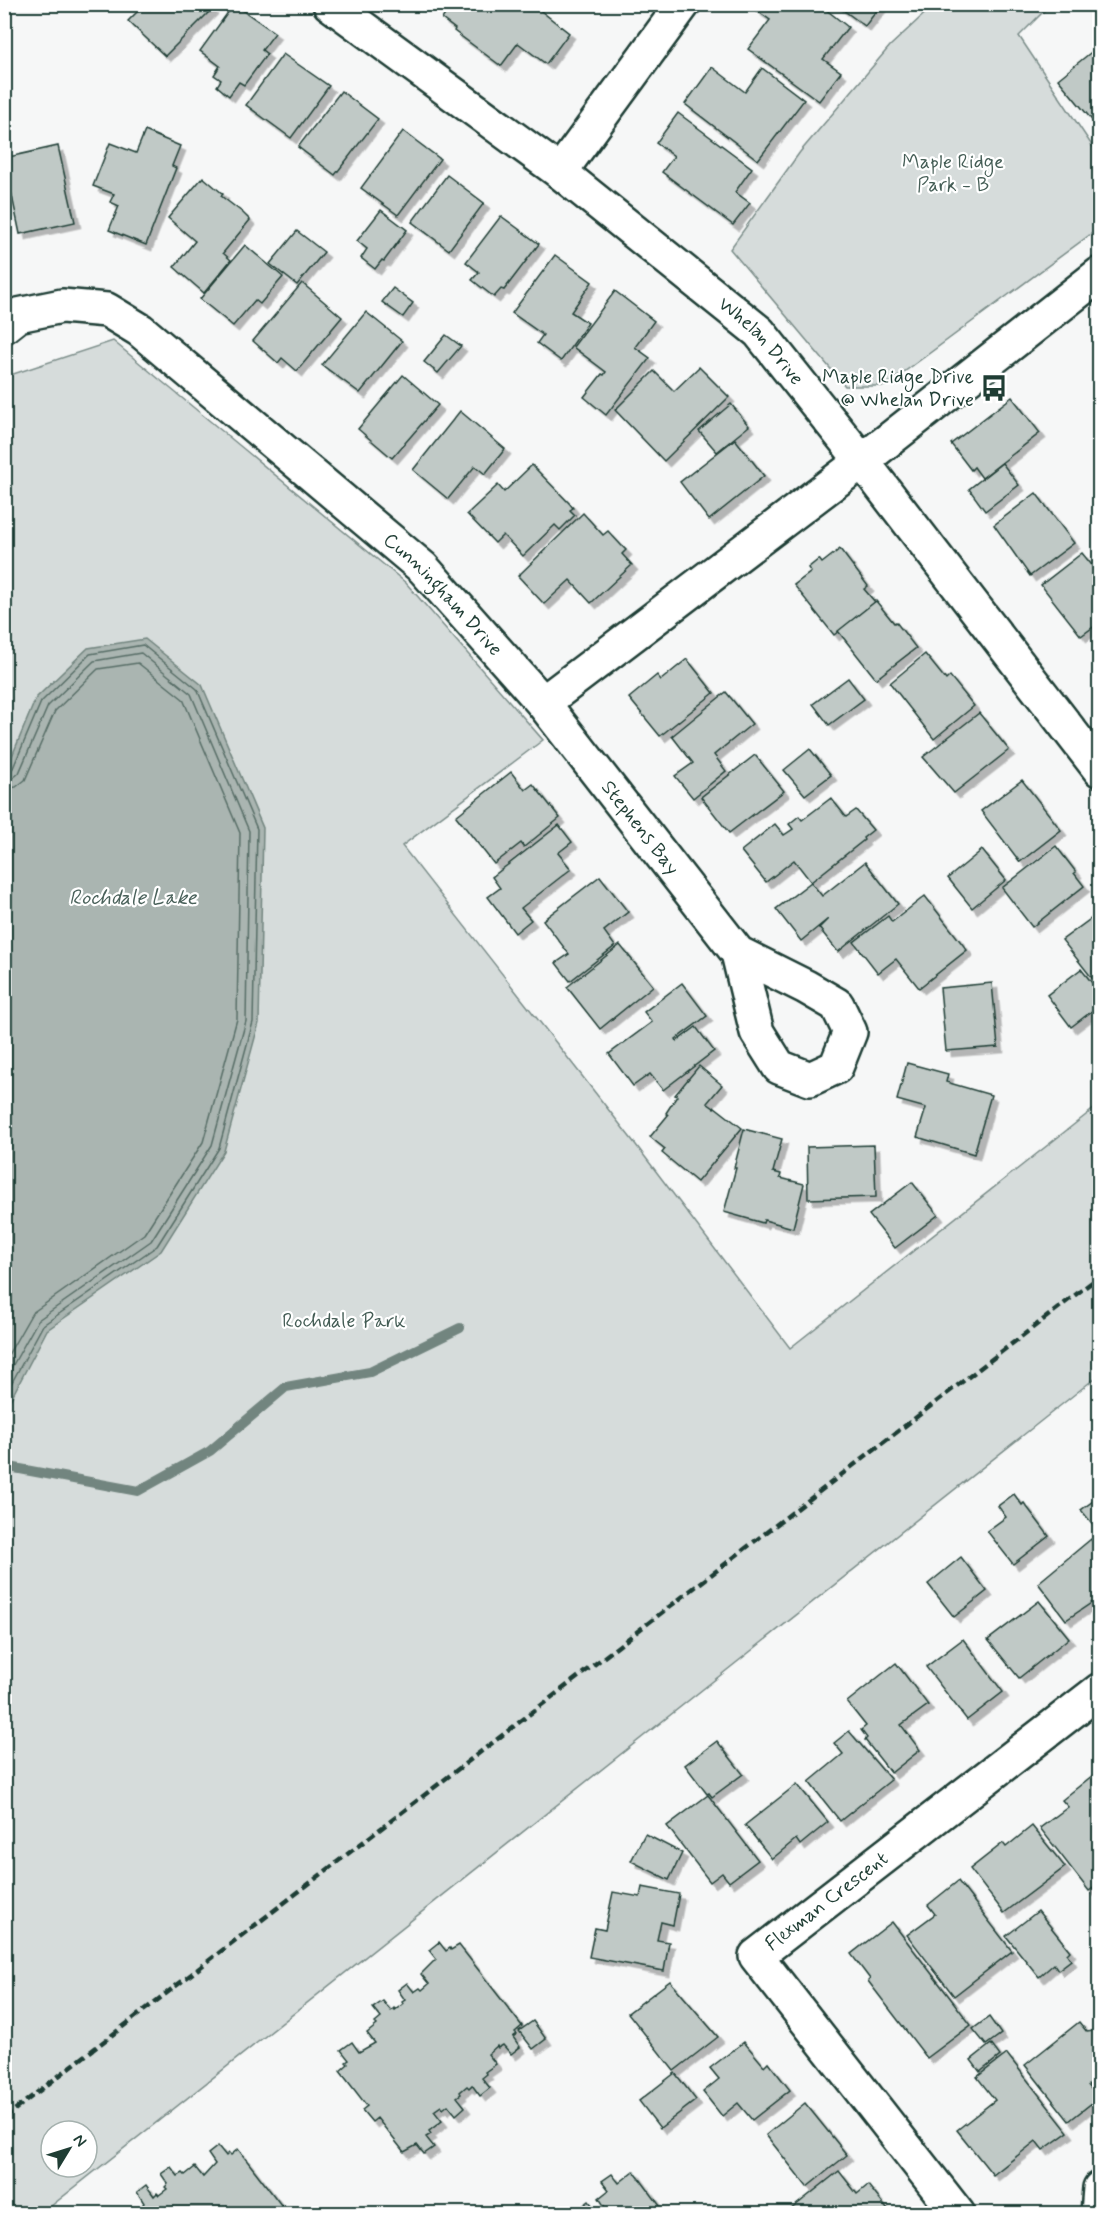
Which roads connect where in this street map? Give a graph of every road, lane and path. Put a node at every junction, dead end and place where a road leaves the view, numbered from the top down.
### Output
1 (330, 4) edge
2 (683, 4) edge
3 (560, 172) junction
4 (1100, 274) edge
5 (4, 326) edge
6 (862, 461) junction
7 (543, 703) junction
8 (1100, 770) edge
9 (738, 953) dead end
10 (1100, 1690) edge
11 (1100, 2188) edge
12 (958, 2214) edge
13 (1098, 2214) edge

1 - 3 street, Whelan Drive
2 - 3 street
3 - 6 street, Whelan Drive
4 - 6 street
5 - 7 street, Cunningham Drive
6 - 7 street
6 - 8 street, Whelan Drive
7 - 9 street, Stephens Bay
10 - 12 street, Flexman Crescent
11 - 13 street

